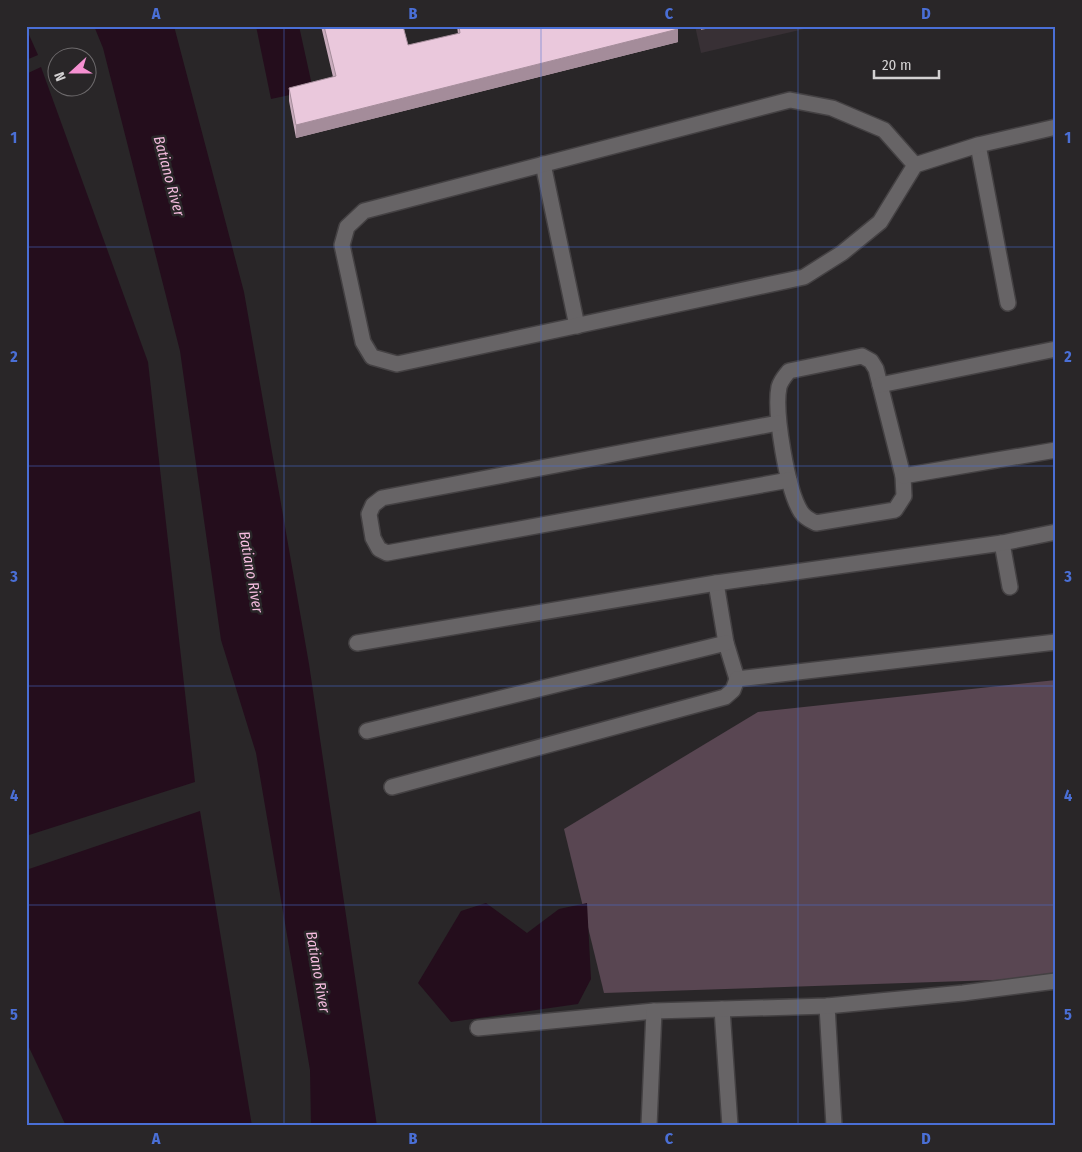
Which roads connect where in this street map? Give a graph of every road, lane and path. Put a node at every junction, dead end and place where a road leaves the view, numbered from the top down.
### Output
1 (1056, 127) edge
2 (978, 145) junction
3 (543, 164) junction
4 (915, 165) junction
5 (1008, 303) dead end
6 (577, 326) junction
7 (1056, 349) edge
8 (880, 385) junction
9 (778, 423) junction
10 (1056, 450) edge
11 (903, 476) junction
12 (789, 480) junction
13 (1056, 532) edge
14 (1002, 543) junction
15 (716, 583) junction
16 (1010, 587) dead end
17 (1056, 642) edge
18 (357, 643) dead end
19 (726, 643) junction
20 (737, 679) junction
21 (368, 731) dead end
22 (392, 787) dead end
23 (1056, 981) edge
24 (827, 1006) junction
25 (722, 1009) junction
26 (654, 1011) junction
27 (478, 1028) dead end
28 (649, 1126) edge
29 (730, 1126) edge
30 (834, 1126) edge

1 - 2 street
2 - 4 street
2 - 5 street
3 - 4 street
3 - 6 street
3 - 6 street
4 - 6 street
7 - 8 street
8 - 9 street
8 - 11 street
9 - 12 street
9 - 12 street
10 - 11 street
11 - 12 street
13 - 14 street
14 - 15 street
14 - 16 street
15 - 18 street
15 - 19 street
17 - 20 street
19 - 20 street
19 - 21 street
20 - 22 street
23 - 24 street
24 - 25 street
24 - 30 street
25 - 26 street
25 - 29 street
26 - 27 street
26 - 28 street

